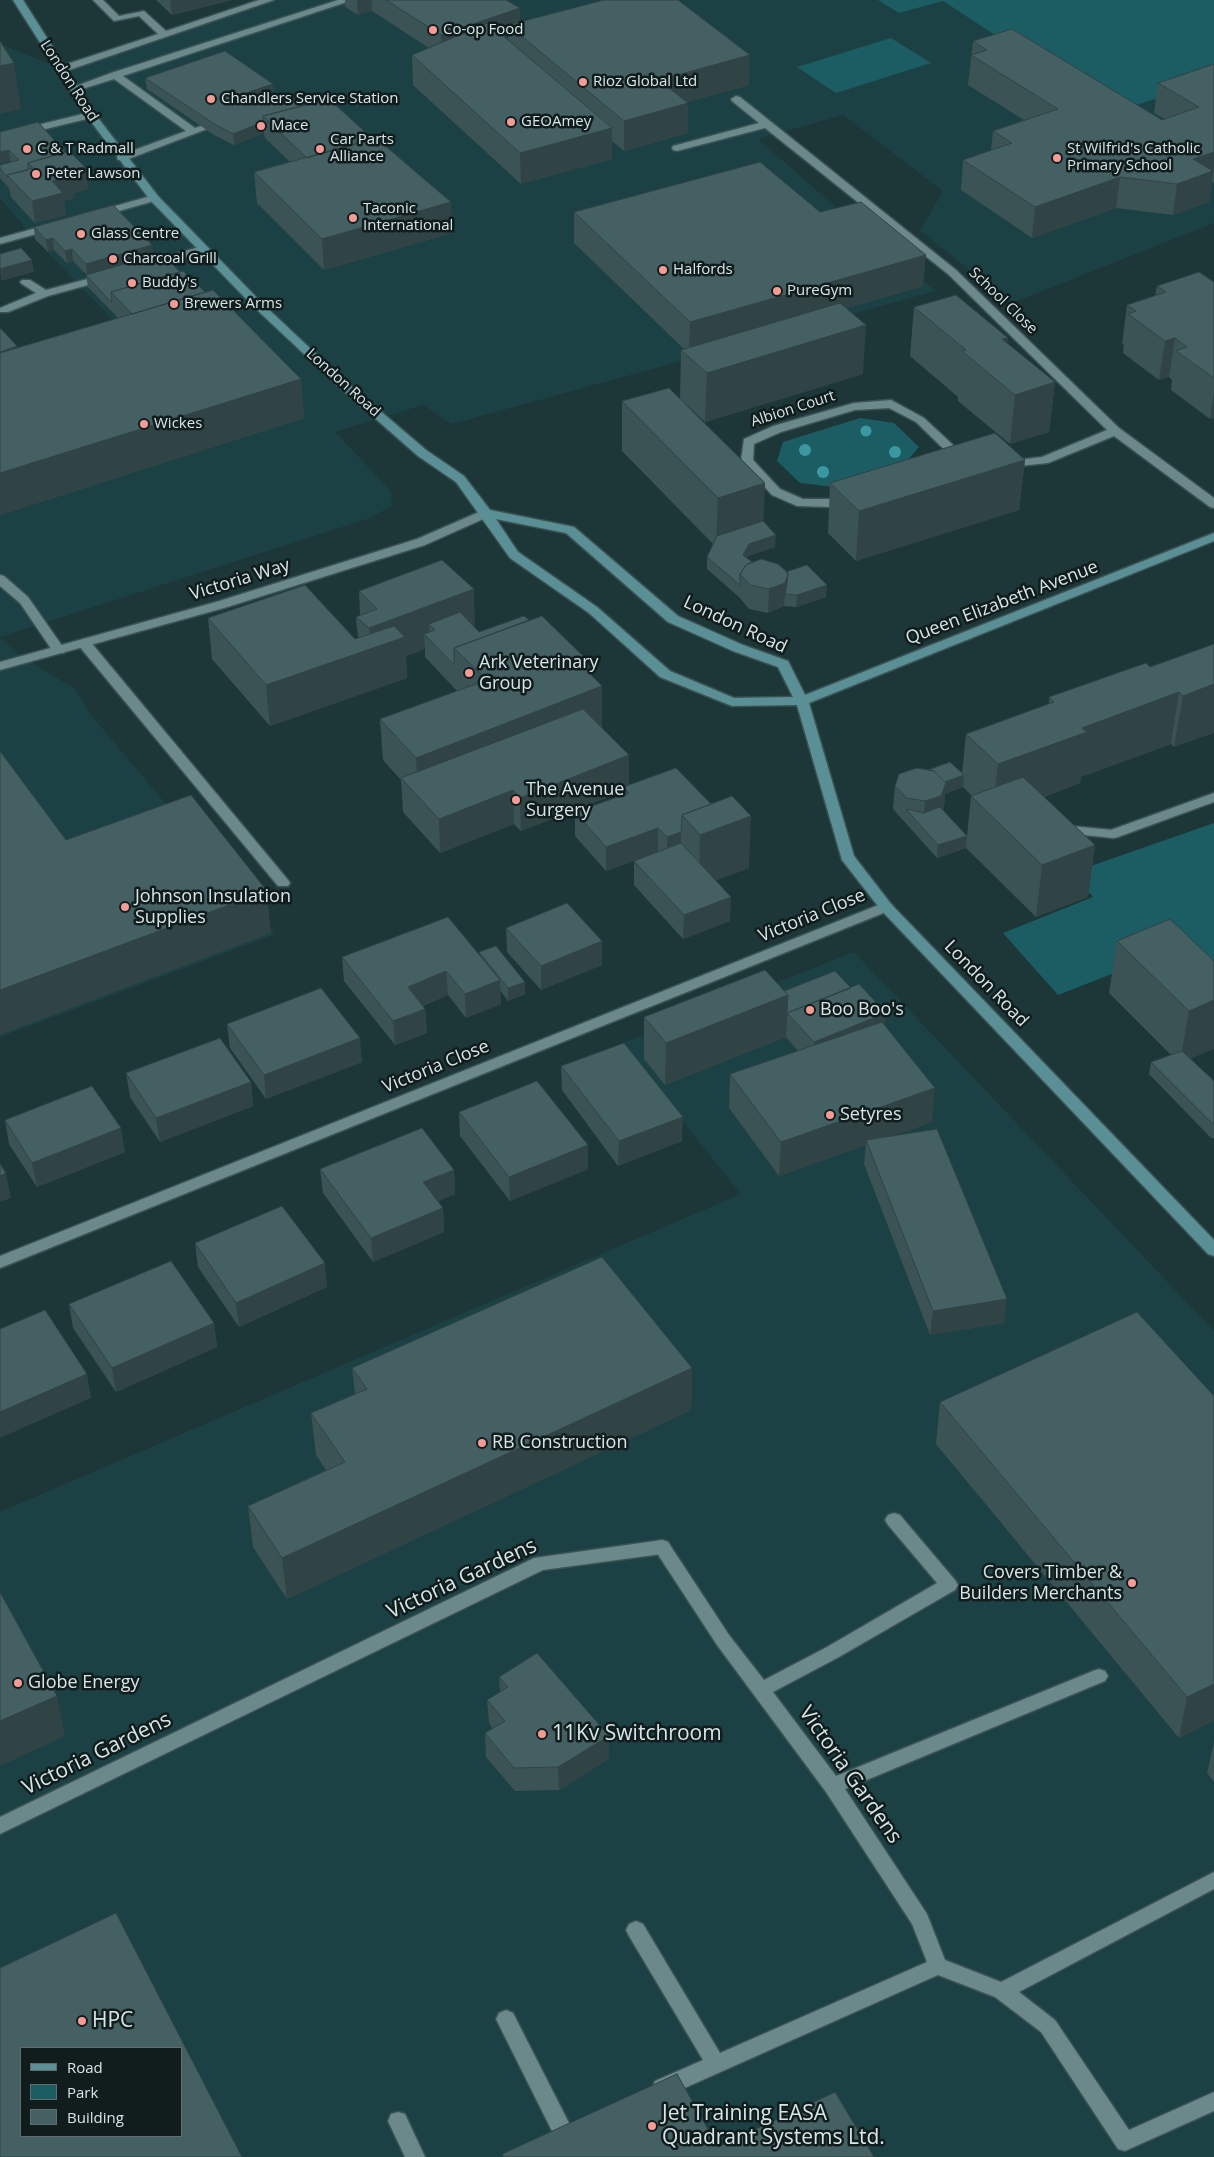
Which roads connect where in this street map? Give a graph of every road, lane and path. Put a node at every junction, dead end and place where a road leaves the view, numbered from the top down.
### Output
1 (18, 0) edge
2 (98, 0) edge
3 (269, 0) edge
4 (348, 0) edge
5 (165, 35) junction
6 (62, 69) junction
7 (115, 75) junction
8 (73, 89) junction
9 (736, 99) dead end
10 (90, 115) junction
11 (237, 116) edge
12 (767, 124) junction
13 (194, 132) junction
14 (0, 137) edge
15 (677, 148) dead end
16 (122, 158) junction
17 (154, 198) junction
18 (87, 217) edge
19 (68, 222) edge
20 (0, 241) edge
21 (203, 249) junction
22 (138, 268) edge
23 (119, 273) edge
24 (26, 282) dead end
25 (44, 294) junction
26 (4, 310) dead end
27 (1115, 431) junction
28 (990, 468) edge
29 (955, 469) edge
30 (858, 495) edge
31 (1214, 504) edge
32 (486, 514) junction
33 (1214, 537) edge
34 (0, 579) edge
35 (84, 643) junction
36 (59, 650) junction
37 (0, 666) edge
38 (802, 701) junction
39 (1214, 797) edge
40 (1046, 827) edge
41 (283, 882) dead end
42 (886, 907) junction
43 (1214, 1250) edge
44 (0, 1262) edge
45 (894, 1520) dead end
46 (1099, 1676) dead end
47 (761, 1690) junction
48 (833, 1786) junction
49 (0, 1826) edge
50 (1214, 1880) edge
51 (636, 1930) dead end
52 (938, 1966) junction
53 (1002, 1991) junction
54 (506, 2019) dead end
55 (716, 2064) junction
56 (644, 2096) edge
57 (1214, 2101) edge
58 (398, 2121) dead end
59 (564, 2132) edge
60 (415, 2157) edge

1 - 6 main road, London Road
2 - 5 street
3 - 5 street
4 - 7 street
5 - 6 street
6 - 8 main road, London Road
7 - 8 street
7 - 13 street
8 - 10 main road, London Road
9 - 12 street, School Close
10 - 14 street
10 - 16 main road, London Road
11 - 13 street
12 - 15 street
12 - 27 street, School Close
13 - 16 street
16 - 17 main road, London Road
17 - 18 street
17 - 21 main road, London Road
19 - 20 street
21 - 22 street
21 - 32 main road, London Road
23 - 25 street
24 - 25 street
25 - 26 street
27 - 28 street
27 - 31 street, School Close
29 - 30 street, Albion Court
32 - 35 street, Victoria Way
32 - 38 main road, London Road
32 - 38 main road, London Road
33 - 38 main road, Queen Elizabeth Avenue
34 - 36 street
35 - 36 street, Victoria Way
35 - 41 street
36 - 37 street, Victoria Way
38 - 42 main road, London Road
39 - 40 street
42 - 43 main road, London Road
42 - 44 street, Victoria Close
45 - 47 street
46 - 48 street
47 - 48 street, Victoria Gardens
47 - 49 street, Victoria Gardens
48 - 52 street, Victoria Gardens
50 - 53 street
51 - 55 street
52 - 53 street
52 - 55 street
53 - 57 street
54 - 59 street
55 - 56 street
58 - 60 street

